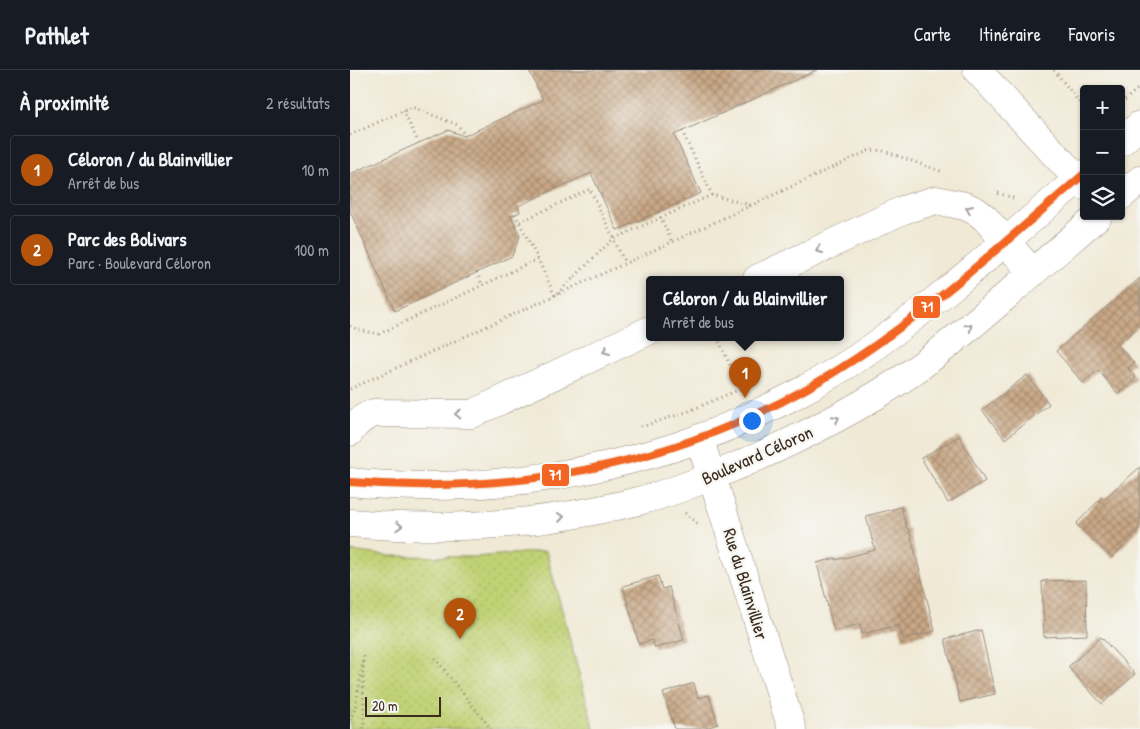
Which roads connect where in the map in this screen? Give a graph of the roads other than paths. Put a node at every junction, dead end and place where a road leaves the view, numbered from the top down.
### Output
1 (977, 70) edge
2 (1140, 125) edge
3 (1125, 138) edge
4 (1080, 178) edge
5 (1140, 180) edge
6 (1080, 182) edge
7 (1125, 193) edge
8 (1093, 220) edge
9 (1005, 241) junction
10 (1033, 273) junction
11 (763, 276) edge
12 (646, 332) edge
13 (350, 432) edge
14 (699, 438) junction
15 (712, 476) junction
16 (350, 482) edge
17 (350, 523) edge
18 (792, 729) edge

1 - 4 street
2 - 3 street
5 - 7 street
6 - 9 street
8 - 10 street, Boulevard Céloron
9 - 10 street
9 -> 11 street
9 - 14 street
15 -> 10 street, Boulevard Céloron
12 -> 13 street
14 - 15 street, Rue du Blainvillier
14 - 16 street
17 -> 15 street, Boulevard Céloron
15 - 18 street, Rue du Blainvillier

